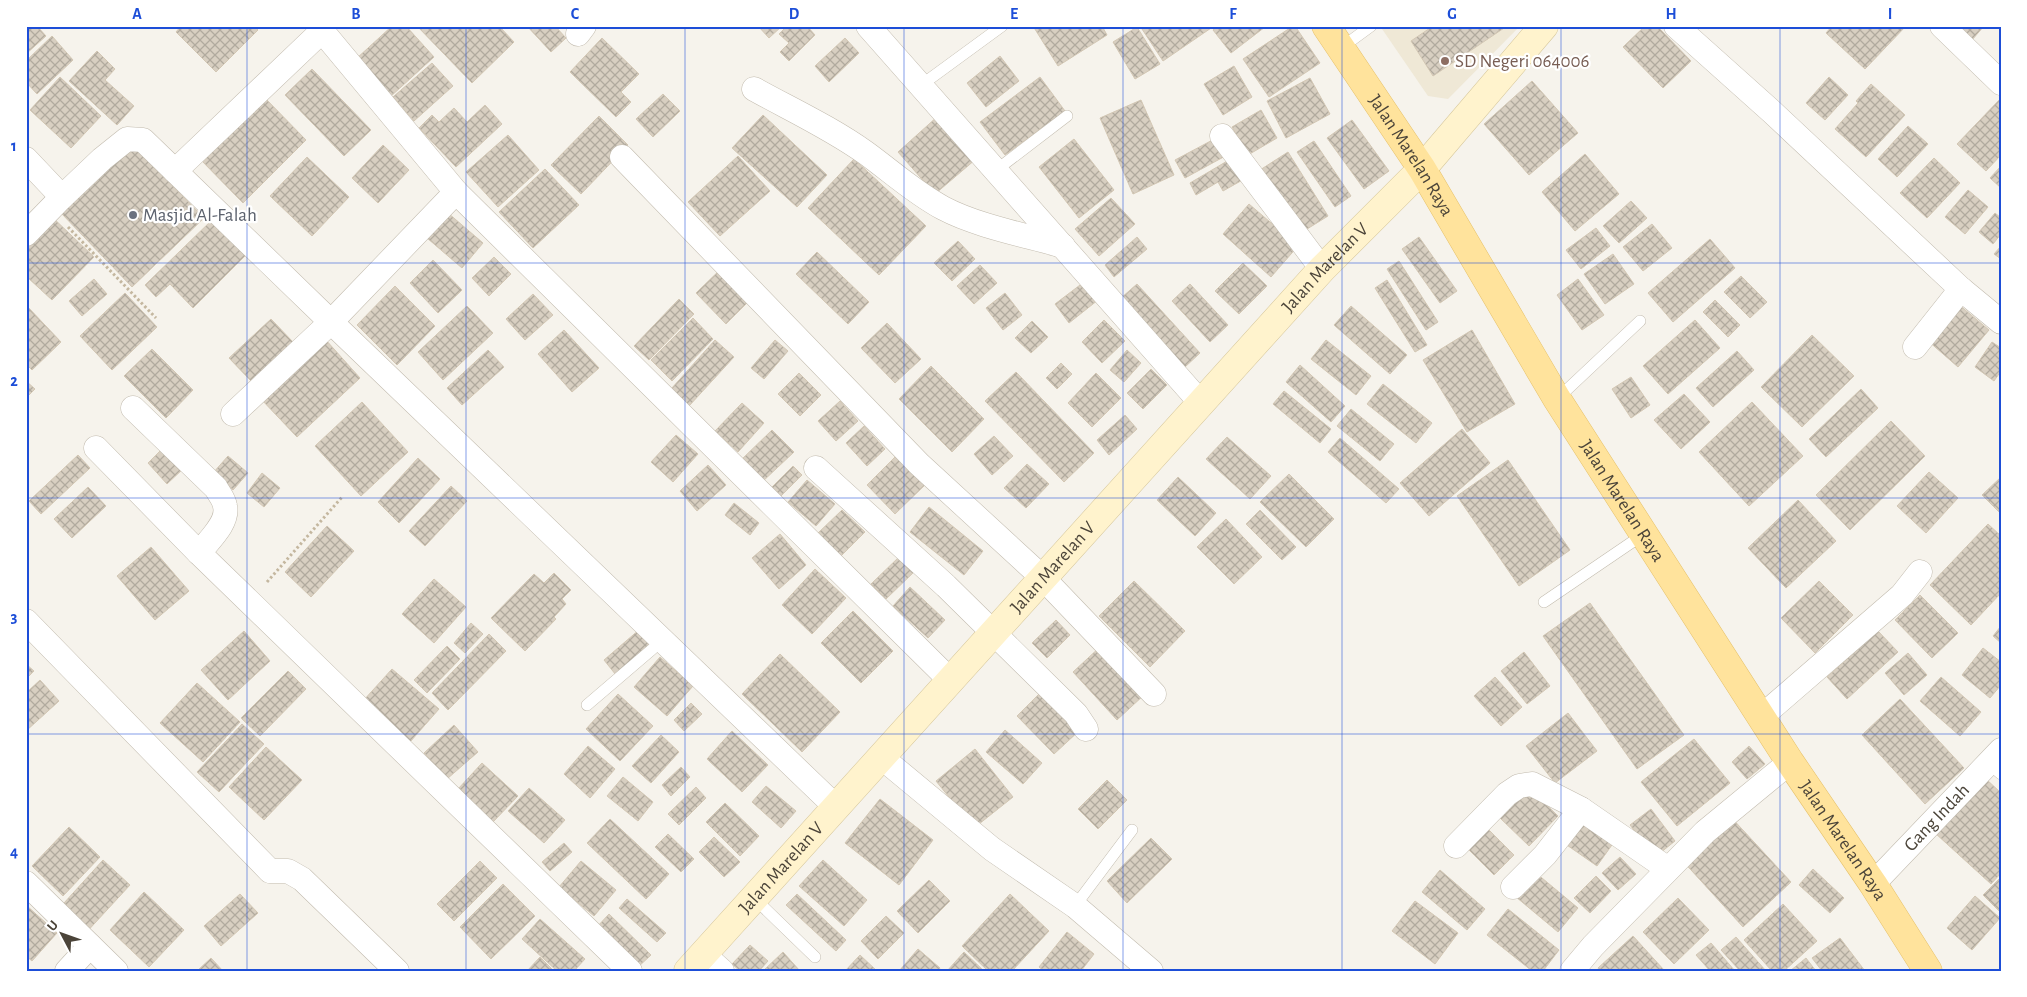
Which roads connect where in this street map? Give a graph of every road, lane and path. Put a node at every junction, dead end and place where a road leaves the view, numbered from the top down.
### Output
1 (868, 26) edge
2 (1002, 26) edge
3 (1371, 26) edge
4 (1544, 26) edge
5 (1676, 26) edge
6 (1942, 26) edge
7 (321, 28) edge
8 (1333, 37) edge
9 (2001, 83) edge
10 (920, 86) junction
11 (754, 89) dead end
12 (1067, 116) dead end
13 (1222, 136) dead end
14 (622, 157) dead end
15 (26, 159) edge
16 (1422, 169) junction
17 (175, 171) junction
18 (995, 171) junction
19 (456, 192) junction
20 (56, 203) junction
21 (26, 234) edge
22 (1062, 246) junction
23 (1322, 269) junction
24 (1961, 289) junction
25 (156, 318) dead end
26 (1640, 321) dead end
27 (330, 322) junction
28 (2001, 322) edge
29 (1915, 347) dead end
30 (1557, 399) junction
31 (1201, 403) junction
32 (133, 408) dead end
33 (233, 414) dead end
34 (96, 448) dead end
35 (816, 468) dead end
36 (343, 496) dead end
37 (1644, 534) junction
38 (199, 554) junction
39 (1920, 572) dead end
40 (1043, 578) junction
41 (250, 602) junction
42 (1544, 602) dead end
43 (26, 622) edge
44 (993, 634) junction
45 (663, 640) junction
46 (951, 680) junction
47 (1154, 694) dead end
48 (587, 705) dead end
49 (1761, 717) junction
50 (1086, 729) dead end
51 (881, 757) junction
52 (1790, 762) junction
53 (1997, 763) edge
54 (836, 807) junction
55 (1581, 808) junction
56 (1132, 830) dead end
57 (1456, 846) dead end
58 (1668, 869) junction
59 (26, 883) edge
60 (1873, 884) junction
61 (1513, 887) dead end
62 (754, 898) junction
63 (1075, 906) junction
64 (90, 946) junction
65 (815, 957) dead end
66 (704, 965) edge
67 (67, 971) edge
68 (116, 971) edge
69 (397, 971) edge
70 (630, 971) edge
71 (1150, 971) edge
72 (1572, 971) edge
73 (1928, 971) edge

1 - 10 street
2 - 10 lane
3 - 8 lane
4 - 16 street, Jalan Marelan V
5 - 24 street
6 - 9 street
7 - 17 street
7 - 19 street
8 - 16 main road, Jalan Marelan Raya
10 - 18 street
11 - 22 street
12 - 18 lane
13 - 23 street
14 - 40 street
15 - 20 street
16 - 23 street, Jalan Marelan V
16 - 30 main road, Jalan Marelan Raya
17 - 20 street
17 - 27 street
18 - 22 street
19 - 27 street
19 - 46 street
20 - 21 street
20 - 25 path
22 - 31 street
23 - 31 street, Jalan Marelan V
24 - 28 street
24 - 29 street
26 - 30 lane
27 - 33 street
27 - 45 street
30 - 37 main road, Jalan Marelan Raya
31 - 40 street, Jalan Marelan V
32 - 38 street
34 - 38 street
35 - 44 street
36 - 41 path
37 - 42 lane
37 - 49 main road, Jalan Marelan Raya
38 - 41 street
39 - 49 street
40 - 44 street, Jalan Marelan V
40 - 47 street
41 - 70 street
43 - 69 street
44 - 46 street, Jalan Marelan V
44 - 50 street
45 - 48 lane
45 - 54 street
46 - 51 street, Jalan Marelan V
49 - 52 main road, Jalan Marelan Raya
51 - 54 street, Jalan Marelan V
51 - 63 street
52 - 58 street
52 - 60 main road, Jalan Marelan Raya
53 - 60 street, Gang Indah
54 - 62 street, Jalan Marelan V
55 - 57 street
55 - 58 street
55 - 61 street
56 - 63 lane
58 - 72 street
59 - 64 street
60 - 73 main road, Jalan Marelan Raya
62 - 65 lane
62 - 66 street, Jalan Marelan V
63 - 71 street
64 - 67 street
64 - 68 street

